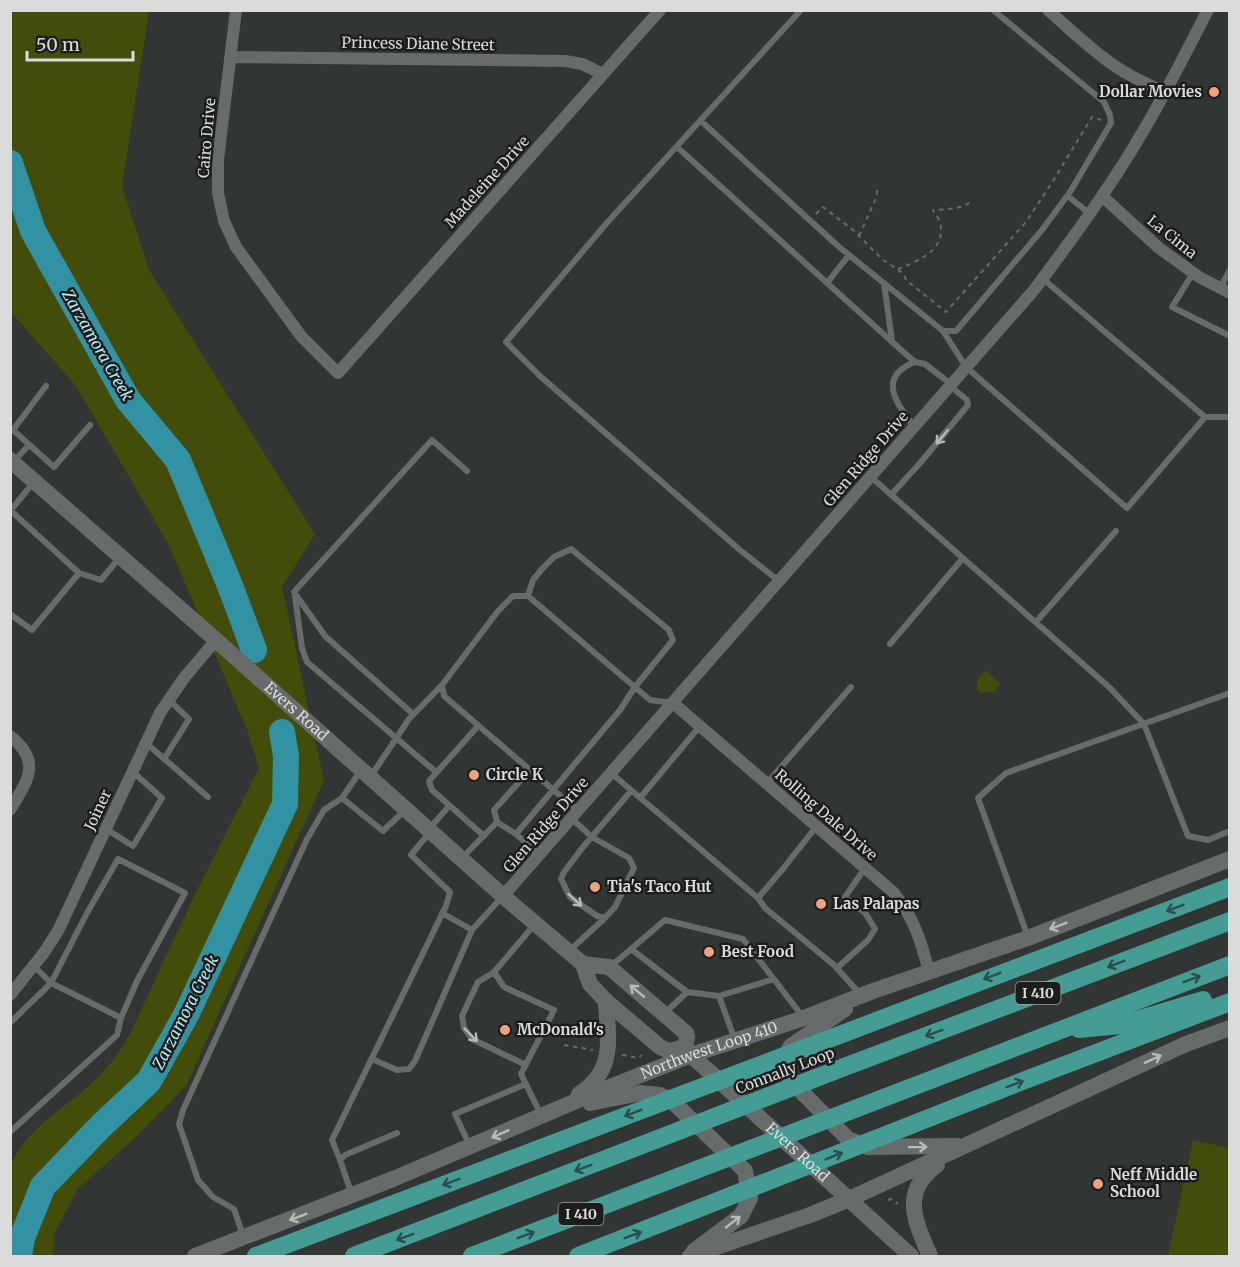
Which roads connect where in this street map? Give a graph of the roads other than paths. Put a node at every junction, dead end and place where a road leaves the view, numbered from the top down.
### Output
1 (236, 10) edge
2 (660, 10) edge
3 (801, 10) edge
4 (993, 10) edge
5 (1048, 10) edge
6 (1208, 10) edge
7 (231, 57) junction
8 (603, 74) junction
9 (1165, 92) junction
10 (701, 121) junction
11 (677, 147) junction
12 (1068, 196) junction
13 (1102, 196) junction
14 (1090, 213) junction
15 (849, 255) junction
16 (1230, 270) edge
17 (1194, 273) junction
18 (1042, 279) junction
19 (827, 283) junction
20 (884, 283) junction
21 (1225, 291) edge
22 (943, 331) junction
23 (1230, 336) edge
24 (892, 342) junction
25 (915, 362) junction
26 (966, 367) junction
27 (338, 373) joint
28 (951, 385) junction
29 (46, 386) dead end
30 (1205, 417) junction
31 (1230, 417) edge
32 (90, 425) dead end
33 (914, 427) junction
34 (29, 445) junction
35 (12, 461) edge
36 (467, 471) dead end
37 (870, 477) junction
38 (35, 481) junction
39 (891, 495) junction
40 (11, 510) edge
41 (1116, 531) dead end
42 (121, 556) junction
43 (963, 558) junction
44 (79, 573) junction
45 (779, 581) junction
46 (294, 592) junction
47 (528, 596) junction
48 (10, 614) edge
49 (1036, 622) junction
50 (216, 640) junction
51 (890, 644) dead end
52 (442, 685) junction
53 (635, 687) junction
54 (851, 687) dead end
55 (1230, 693) edge
56 (169, 700) junction
57 (673, 703) junction
58 (413, 714) junction
59 (1143, 724) junction
60 (478, 726) junction
61 (700, 726) junction
62 (10, 736) edge
63 (396, 738) junction
64 (146, 743) junction
65 (164, 759) junction
66 (530, 770) junction
67 (133, 772) junction
68 (436, 772) junction
69 (366, 773) junction
70 (611, 773) junction
71 (767, 783) junction
72 (513, 789) junction
73 (554, 790) junction
74 (631, 791) junction
75 (520, 795) dead end
76 (208, 797) dead end
77 (342, 798) junction
78 (640, 798) junction
79 (502, 801) junction
80 (449, 806) junction
81 (510, 807) dead end
82 (406, 809) junction
83 (10, 810) edge
84 (575, 814) junction
85 (496, 822) junction
86 (816, 826) junction
87 (106, 829) junction
88 (430, 830) junction
89 (1230, 831) edge
90 (516, 834) junction
91 (483, 836) junction
92 (592, 837) junction
93 (539, 855) junction
94 (1230, 858) edge
95 (461, 859) junction
96 (865, 868) junction
97 (1230, 887) edge
98 (503, 896) junction
99 (758, 898) junction
100 (442, 913) junction
101 (605, 918) junction
102 (1230, 921) edge
103 (536, 924) junction
104 (472, 930) junction
105 (1028, 938) junction
106 (630, 949) junction
107 (568, 951) junction
108 (583, 964) junction
109 (1230, 964) edge
110 (34, 966) junction
111 (609, 967) junction
112 (837, 968) junction
113 (494, 972) junction
114 (930, 972) junction
115 (774, 979) junction
116 (51, 983) junction
117 (687, 992) junction
118 (1230, 992) edge
119 (867, 993) junction
120 (10, 994) edge
121 (719, 996) junction
122 (606, 1001) junction
123 (1230, 1002) edge
124 (664, 1013) junction
125 (121, 1018) junction
126 (804, 1018) junction
127 (10, 1023) edge
128 (1230, 1028) edge
129 (1059, 1030) junction
130 (735, 1040) junction
131 (688, 1051) junction
132 (372, 1059) junction
133 (526, 1065) junction
134 (526, 1084) junction
135 (547, 1113) junction
136 (10, 1132) edge
137 (397, 1133) dead end
138 (962, 1146) junction
139 (470, 1147) junction
140 (340, 1160) junction
141 (352, 1196) junction
142 (848, 1200) junction
143 (244, 1238) junction
144 (717, 1252) edge
145 (195, 1257) edge
146 (256, 1257) edge
147 (354, 1257) edge
148 (472, 1257) edge
149 (578, 1257) edge
150 (688, 1257) edge
151 (911, 1257) edge
152 (930, 1257) edge

1 - 7 street, Cairo Drive
2 - 8 street, Madeleine Drive
3 - 10 lane
4 - 12 lane
5 - 9 street
6 - 9 street, Glen Ridge Drive
7 - 8 street, Princess Diane Street
7 - 27 street, Cairo Drive
8 - 27 street, Madeleine Drive
9 - 13 street, Glen Ridge Drive
10 - 11 lane
10 - 15 lane
11 - 19 lane
11 - 45 lane
12 - 14 lane
12 - 22 lane
13 - 14 street, Glen Ridge Drive
13 - 17 street, La Cima
14 - 18 street, Glen Ridge Drive
15 - 19 lane
15 - 20 lane
16 - 21 lane
17 - 21 street, La Cima
17 - 23 lane
18 - 26 street, Glen Ridge Drive
18 - 30 lane
19 - 24 lane
20 - 22 lane
20 - 24 lane
22 - 26 lane
24 - 25 lane
25 - 28 lane
25 - 33 lane
26 - 28 street, Glen Ridge Drive
26 - 30 lane
28 - 33 street, Glen Ridge Drive
28 -> 39 lane
29 - 34 lane
30 - 31 lane
32 - 34 lane
33 - 37 street, Glen Ridge Drive
34 - 35 lane
35 - 38 main road, Evers Road
36 - 46 lane
37 - 39 lane
37 - 45 street, Glen Ridge Drive
38 - 40 lane
38 - 42 main road, Evers Road
39 - 43 lane
40 - 44 lane
41 - 49 lane
42 - 44 lane
42 - 50 main road, Evers Road
43 - 49 lane
43 - 51 lane
44 - 48 lane
45 - 57 street, Glen Ridge Drive
46 - 58 lane
46 - 63 lane
47 - 52 lane
47 - 53 lane
47 - 53 lane
49 - 59 lane
50 - 56 street, Joiner
50 - 69 main road, Evers Road
52 - 58 lane
52 - 60 lane
53 - 57 lane
53 - 73 lane
54 - 71 lane
55 - 59 lane
56 - 64 street, Joiner
56 - 65 lane
57 - 61 street, Rolling Dale Drive
57 - 70 street, Glen Ridge Drive
58 - 63 lane
59 - 89 lane
59 - 105 lane
60 - 66 lane
60 - 68 lane
61 - 71 street, Rolling Dale Drive
61 - 78 lane
62 - 83 street
63 - 68 lane
63 - 69 lane
64 - 65 lane
64 - 67 street, Joiner
65 - 76 lane
66 - 72 lane
66 - 73 lane
67 - 87 street, Joiner
67 - 87 lane
68 - 80 lane
69 - 77 lane
69 - 82 main road, Evers Road
70 - 74 lane
70 - 84 street, Glen Ridge Drive
71 - 86 street, Rolling Dale Drive
72 - 75 lane
72 - 79 lane
73 - 84 lane
73 - 90 lane
74 - 78 lane
74 - 92 lane
77 - 82 lane
77 - 143 lane
78 - 99 lane
79 - 81 lane
79 - 85 lane
80 - 88 lane
80 - 91 lane
82 - 88 main road, Evers Road
84 - 92 lane
84 - 93 street, Glen Ridge Drive
85 - 90 lane
85 - 91 lane
86 - 96 street, Rolling Dale Drive
86 - 99 lane
87 - 110 street, Joiner
88 - 95 main road, Evers Road
88 - 100 lane
90 - 93 lane
91 - 95 lane
92 - 101 lane
92 -> 101 lane
93 - 98 street, Glen Ridge Drive
94 -> 105 main road, Northwest Loop 410
95 - 98 main road, Evers Road
96 - 112 lane
96 - 114 street, Rolling Dale Drive
97 -> 146 highway
98 - 103 main road, Evers Road
98 - 104 lane
99 - 112 lane
100 - 104 lane
100 - 132 lane
101 - 107 lane
102 -> 147 highway, Connally Loop / I 410
103 - 107 main road, Evers Road
103 - 113 lane
104 - 132 lane
105 - 114 main road, Northwest Loop 410
106 - 111 lane
106 - 115 lane
106 - 117 lane
107 - 108 main road, Evers Road
108 - 111 main road
108 - 122 main road, Evers Road
129 -> 109 highway, I 410
110 - 116 lane
110 - 120 street, Joiner
124 -> 111 main road, Evers Road
112 - 119 lane
113 - 133 lane
113 -> 133 lane
114 - 119 main road, Northwest Loop 410
115 - 121 lane
115 - 126 lane
116 - 125 lane
116 - 125 lane
116 - 127 lane
117 - 121 lane
117 - 124 lane
118 - 129 highway
119 - 126 main road, Northwest Loop 410
119 -> 138 main road
121 - 130 lane
122 - 131 main road, Evers Road
122 - 135 main road
149 -> 123 highway
124 - 131 main road, Evers Road
125 - 136 lane
126 - 130 main road, Northwest Loop 410
138 -> 128 main road
148 -> 129 highway, I 410
130 - 131 main road, Northwest Loop 410
131 - 135 main road, Northwest Loop 410
131 - 142 main road, Evers Road
132 - 140 lane
133 - 134 lane
134 - 135 lane
134 - 139 lane
135 -> 139 main road, Northwest Loop 410
150 -> 135 main road
137 - 140 lane
138 - 142 main road
138 - 152 main road
139 - 141 main road, Northwest Loop 410
140 - 141 lane
141 -> 143 main road, Northwest Loop 410
142 - 144 main road
142 - 151 main road, Evers Road
143 - 145 main road, Northwest Loop 410
144 - 150 main road

